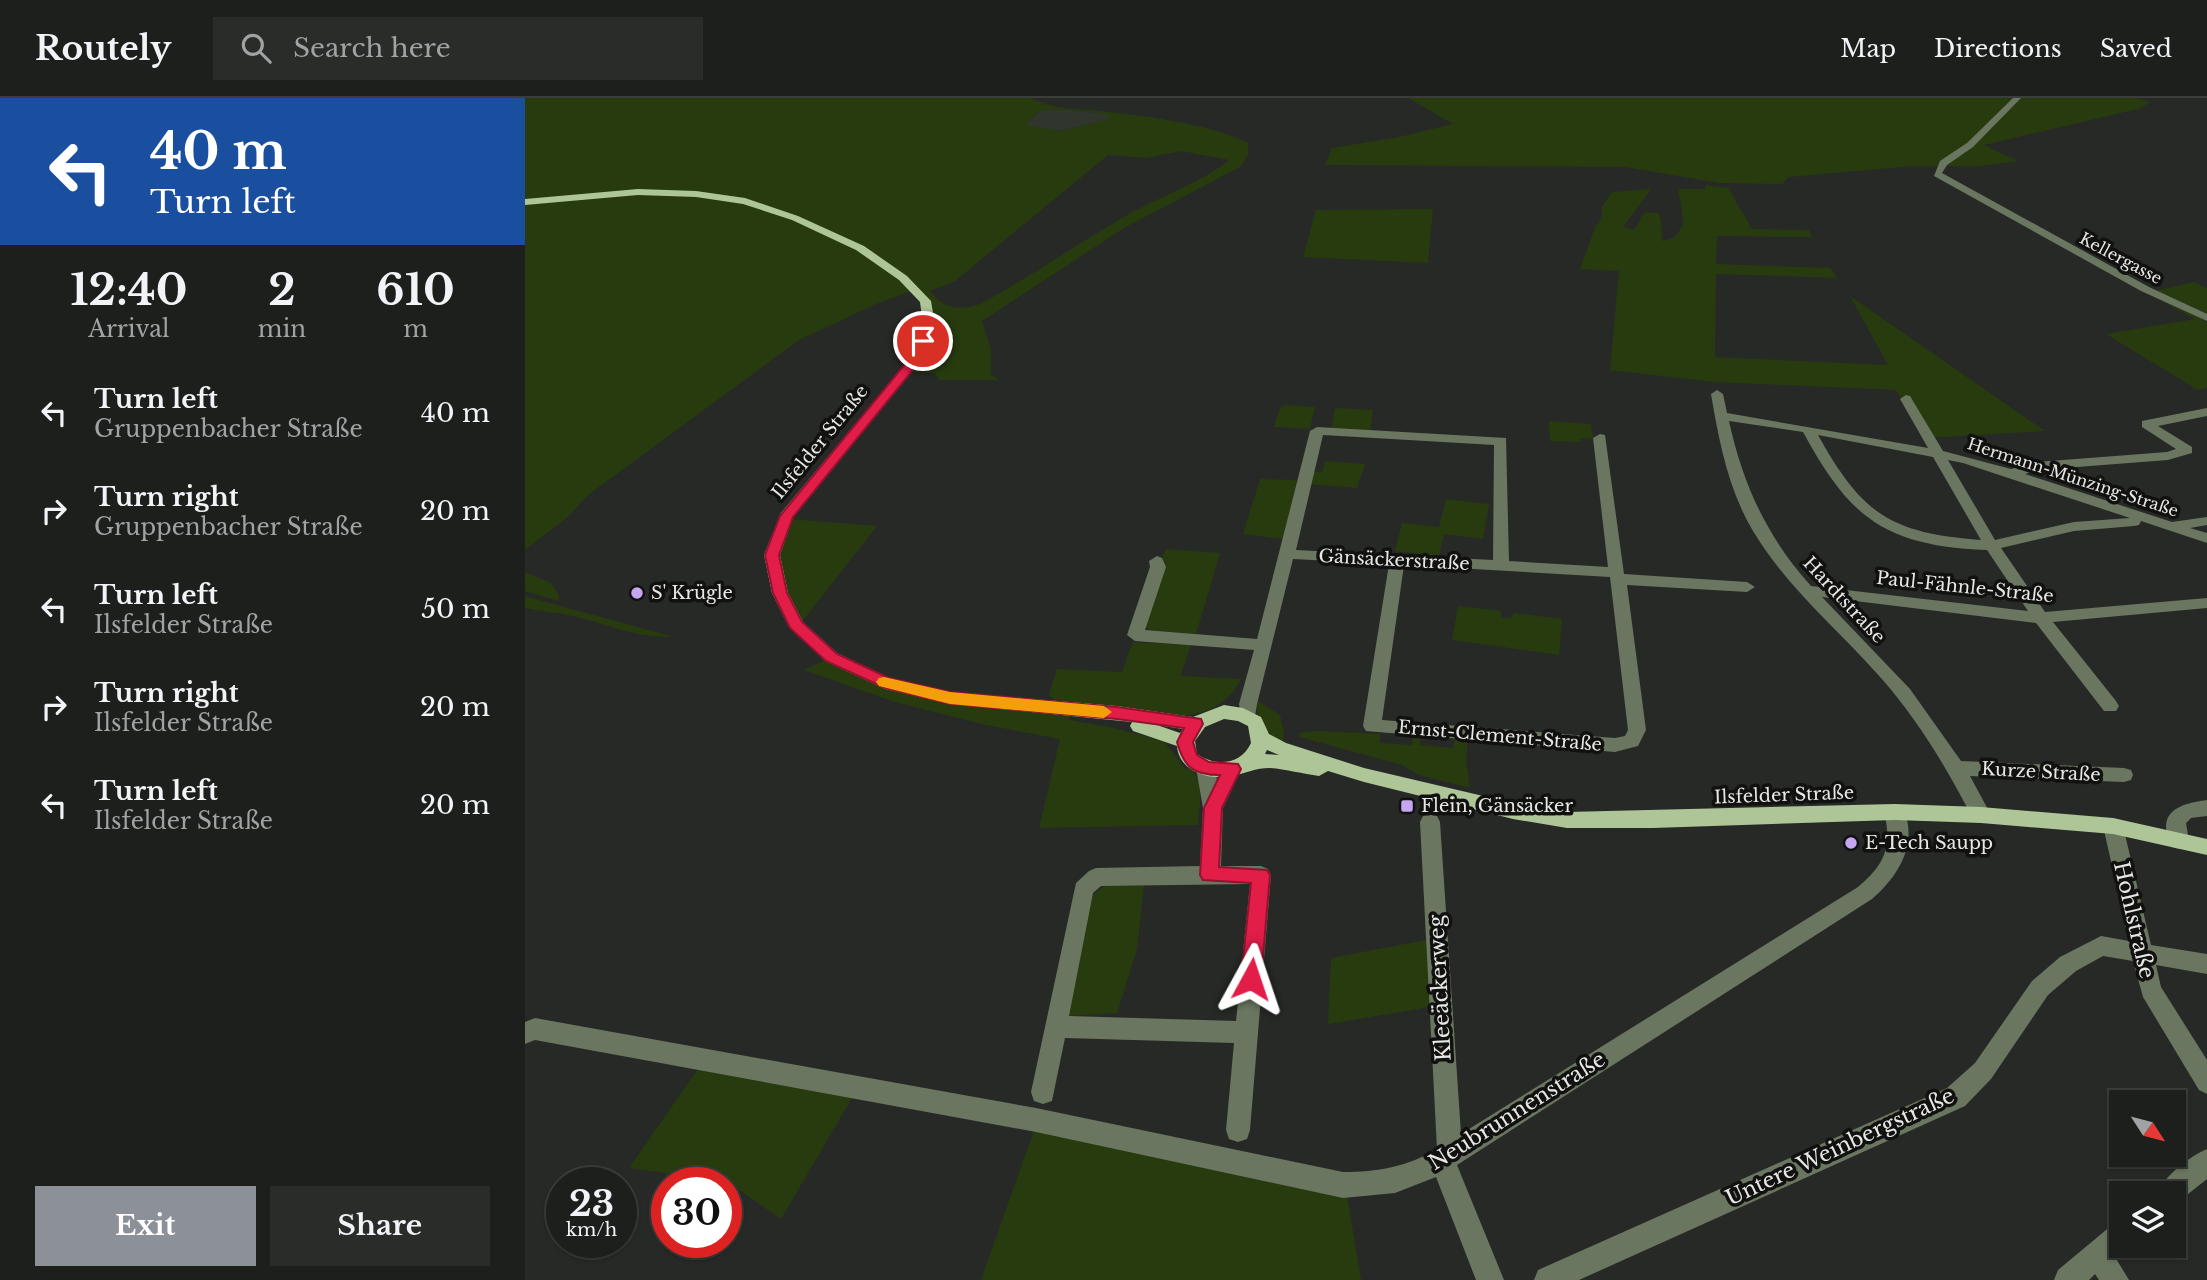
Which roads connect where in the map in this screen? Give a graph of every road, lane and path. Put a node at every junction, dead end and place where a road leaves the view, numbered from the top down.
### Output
1 (2017, 98) edge
2 (525, 202) edge
3 (2207, 306) edge
4 (2191, 309) junction
5 (2207, 318) edge
6 (1717, 394) dead end
7 (1906, 398) dead end
8 (2207, 412) edge
9 (1721, 416) junction
10 (1808, 429) junction
11 (1599, 438) dead end
12 (1938, 453) junction
13 (2010, 474) junction
14 (2207, 521) edge
15 (2159, 525) junction
16 (2207, 538) edge
17 (1991, 545) junction
18 (1287, 554) junction
19 (1397, 560) junction
20 (1157, 561) dead end
21 (1501, 566) junction
22 (1617, 575) junction
23 (1747, 587) dead end
24 (1804, 590) junction
25 (2207, 603) edge
26 (2041, 618) junction
27 (1263, 645) junction
28 (1258, 666) junction
29 (2110, 706) dead end
30 (1050, 708) junction
31 (1224, 712) junction
32 (1248, 717) junction
33 (1195, 724) junction
34 (1263, 738) junction
35 (1185, 742) junction
36 (1240, 765) junction
37 (1205, 768) junction
38 (1957, 768) junction
39 (1364, 775) junction
40 (2124, 775) dead end
41 (1213, 808) junction
42 (2207, 808) edge
43 (1895, 812) junction
44 (1981, 814) junction
45 (1430, 822) dead end
46 (2113, 826) junction
47 (2179, 841) junction
48 (2207, 848) edge
49 (1210, 875) junction
50 (2140, 951) junction
51 (2207, 964) edge
52 (1056, 1027) junction
53 (1246, 1032) junction
54 (525, 1033) edge
55 (2207, 1083) edge
56 (1043, 1092) dead end
57 (1238, 1130) dead end
58 (1446, 1157) junction
59 (2207, 1162) edge
60 (2185, 1181) edge
61 (2109, 1244) edge
62 (2097, 1254) junction
63 (1490, 1280) edge
64 (1548, 1280) edge
65 (2067, 1280) edge
66 (2115, 1280) edge

1 - 4 street, Kellergasse
2 - 30 main road, Ilsfelder Straße
3 - 4 street
4 - 5 street, Kellergasse
6 - 9 street, Hardtstraße
7 - 12 street
8 - 13 street
9 - 10 street, Hermann-Münzing-Straße
9 - 24 street, Hardtstraße
10 - 12 street, Hermann-Münzing-Straße
10 - 17 street
11 - 22 street
12 - 13 street, Hermann-Münzing-Straße
12 - 17 street
13 - 15 street, Hermann-Münzing-Straße
14 - 15 street
15 - 16 street, Hermann-Münzing-Straße
15 - 17 street
17 - 26 street
18 - 19 street, Gänsäckerstraße
18 - 21 street
18 - 27 street
19 - 21 street, Gänsäckerstraße
19 - 22 street, Ernst-Clement-Straße
20 - 27 street
21 - 22 street, Gänsäckerstraße
22 - 23 street, Gänsäckerstraße
24 - 26 street, Paul-Fähnle-Straße
24 - 38 street, Hardtstraße
25 - 26 street, Paul-Fähnle-Straße
26 - 29 street
27 - 28 street
28 - 31 street
28 - 32 street
30 - 33 main road, Ilsfelder Straße
30 - 35 main road, Ilsfelder Straße
31 - 32 main road
31 - 33 main road
32 - 34 main road, Ilsfelder Straße
33 - 35 main road
34 - 36 main road
34 - 39 main road, Ilsfelder Straße
35 - 37 main road
36 - 37 main road, Ilsfelder Straße
36 - 39 main road, Ilsfelder Straße
36 - 41 street
37 - 41 street
38 - 40 street, Kurze Straße
38 - 44 street, Hardtstraße
39 - 43 main road, Ilsfelder Straße
41 - 49 street
42 - 47 street
43 - 44 main road, Ilsfelder Straße
43 - 58 street, Neubrunnenstraße
44 - 46 main road, Ilsfelder Straße
45 - 58 street, Kleeäckerweg
46 - 47 main road, Ilsfelder Straße
46 - 50 street, Hohlstraße
47 - 48 main road, Ilsfelder Straße
49 - 52 street
49 - 53 street
50 - 51 street, Untere Weinbergstraße
50 - 55 street, Hohlstraße
50 - 64 street, Untere Weinbergstraße
52 - 53 street
52 - 56 street
53 - 57 street
54 - 58 street, Neubrunnenstraße
58 - 63 street, Kleeäckerweg
59 - 60 street
61 - 62 street
62 - 65 street
62 - 66 street

